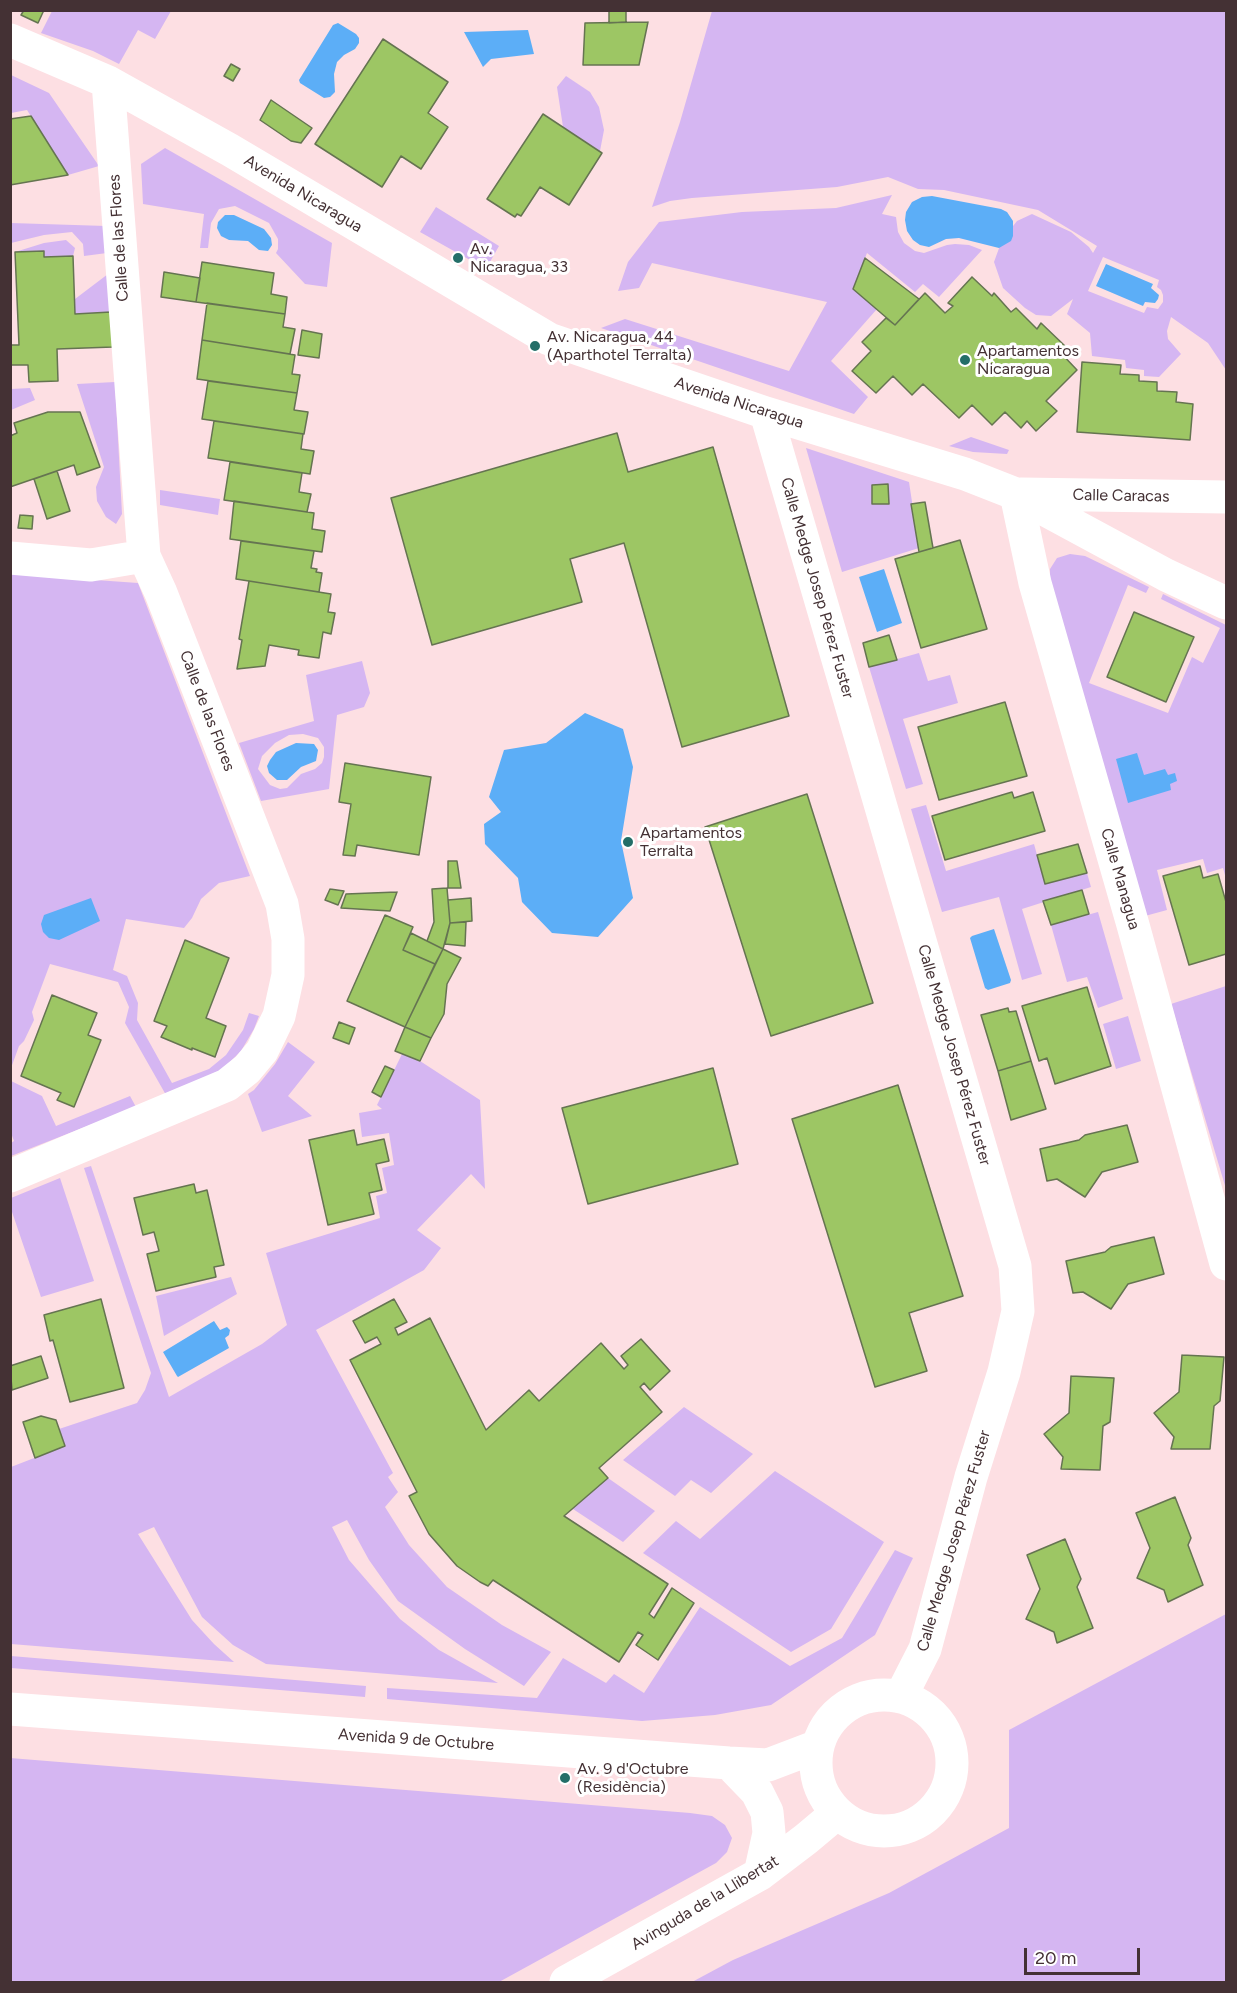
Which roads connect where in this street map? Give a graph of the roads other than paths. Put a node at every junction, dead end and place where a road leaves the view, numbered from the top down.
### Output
1 (10, 40) edge
2 (108, 81) junction
3 (766, 413) junction
4 (1016, 494) junction
5 (1227, 497) edge
6 (144, 556) junction
7 (10, 558) edge
8 (1227, 603) edge
9 (10, 1176) edge
10 (1227, 1264) edge
11 (901, 1696) junction
12 (10, 1709) edge
13 (818, 1746) junction
14 (729, 1763) junction
15 (837, 1813) junction
16 (760, 1874) junction
17 (566, 1983) edge

1 - 2 street, Avenida Nicaragua
2 - 3 street, Avenida Nicaragua
2 - 6 street, Calle de las Flores
3 - 4 street, Avenida Nicaragua
3 - 11 street, Calle Medge Josep Pérez Fuster
4 - 5 street, Calle Caracas
4 - 8 street, Avenida Nicaragua
4 - 10 street, Calle Managua
6 - 7 street
6 - 9 street, Calle de las Flores
11 - 13 street
11 - 15 street
12 - 14 street, Avenida 9 de Octubre
13 - 14 street, Avenida 9 de Octubre
13 - 15 street
14 - 16 street
15 - 16 street, Avinguda de la Llibertat
16 - 17 street, Avinguda de la Llibertat

